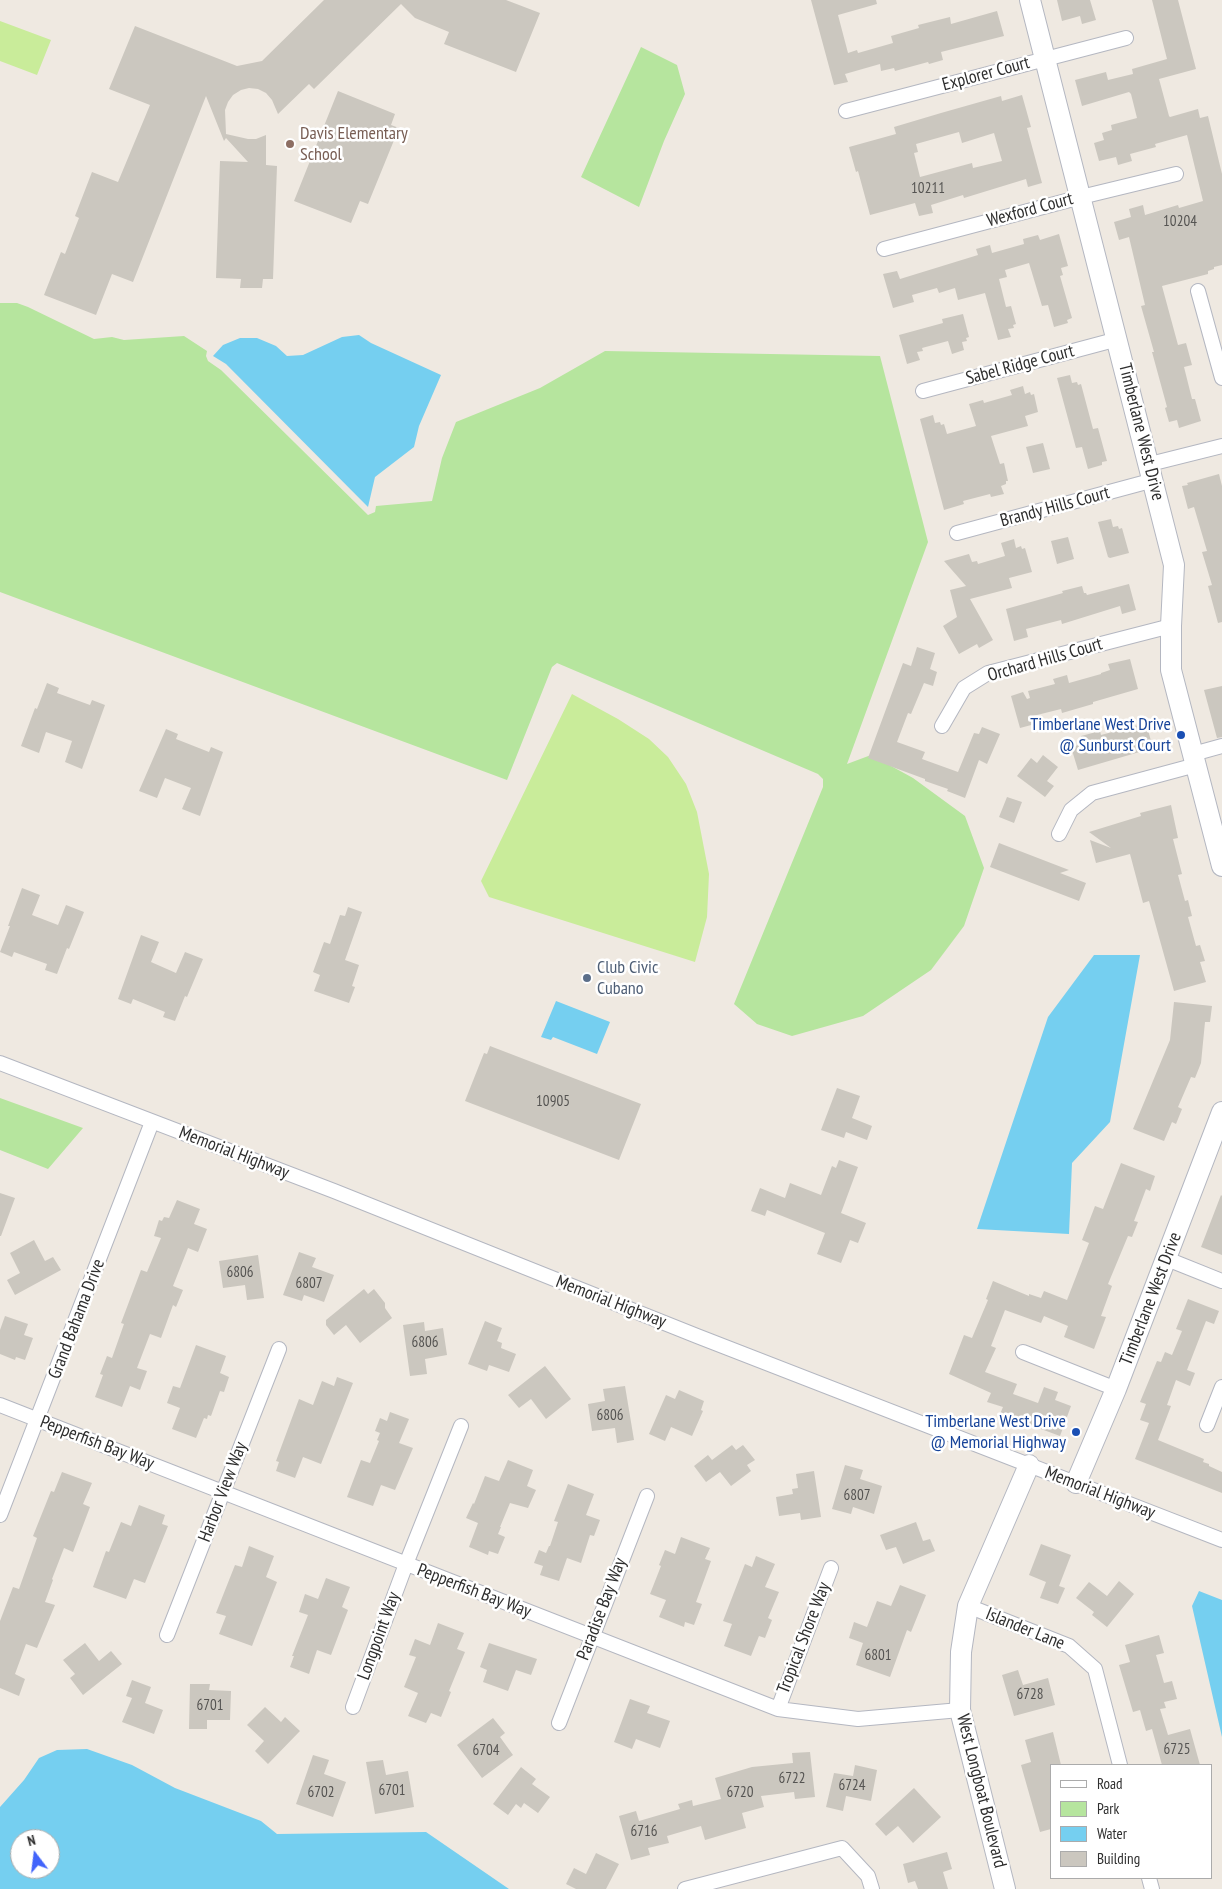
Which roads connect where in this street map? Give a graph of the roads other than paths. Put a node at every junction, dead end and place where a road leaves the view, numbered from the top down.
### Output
1 (1030, 0) edge
2 (1126, 38) dead end
3 (1045, 58) junction
4 (846, 111) dead end
5 (1176, 174) dead end
6 (1081, 197) junction
7 (884, 249) dead end
8 (1198, 291) dead end
9 (1118, 339) junction
10 (1222, 378) edge
11 (922, 391) dead end
12 (1222, 446) edge
13 (1152, 472) junction
14 (957, 533) dead end
15 (1171, 626) junction
16 (942, 726) dead end
17 (1222, 746) edge
18 (1195, 760) junction
19 (1059, 834) dead end
20 (1222, 866) edge
21 (0, 1063) edge
22 (1222, 1112) edge
23 (152, 1122) junction
24 (1167, 1259) junction
25 (1222, 1281) edge
26 (279, 1349) dead end
27 (1023, 1352) dead end
28 (1222, 1387) edge
29 (1116, 1389) junction
30 (0, 1405) edge
31 (38, 1420) junction
32 (1207, 1425) dead end
33 (462, 1426) dead end
34 (1029, 1465) junction
35 (1076, 1483) junction
36 (223, 1492) junction
37 (647, 1496) dead end
38 (0, 1515) edge
39 (1222, 1540) edge
40 (406, 1564) junction
41 (831, 1568) dead end
42 (968, 1606) junction
43 (167, 1635) dead end
44 (591, 1637) junction
45 (353, 1707) dead end
46 (778, 1709) junction
47 (960, 1710) junction
48 (559, 1723) dead end
49 (1120, 1764) edge
50 (685, 1889) edge
51 (872, 1889) edge
52 (1005, 1889) edge

1 - 3 street, Timberlane West Drive
2 - 3 street, Explorer Court
3 - 4 street, Explorer Court
3 - 6 street, Timberlane West Drive
5 - 6 street, Wexford Court
6 - 7 street, Wexford Court
6 - 9 street, Timberlane West Drive
8 - 10 street
9 - 11 street, Sabel Ridge Court
9 - 13 street, Timberlane West Drive
12 - 13 street, Brandy Hills Court
13 - 14 street, Brandy Hills Court
13 - 15 street, Timberlane West Drive
15 - 16 street, Orchard Hills Court
15 - 18 street, Timberlane West Drive
17 - 18 street
18 - 19 street
18 - 20 street, Timberlane West Drive
21 - 23 street, Memorial Highway
22 - 24 street, Timberlane West Drive
23 - 31 street, Grand Bahama Drive
23 - 34 street, Memorial Highway
24 - 25 street
24 - 29 street, Timberlane West Drive
26 - 36 street, Harbor View Way
27 - 29 street
28 - 32 street
29 - 35 street, Timberlane West Drive
30 - 31 street, Pepperfish Bay Way
31 - 36 street, Pepperfish Bay Way
31 - 38 street, Grand Bahama Drive
33 - 40 street, Longpoint Way
34 - 35 street, Memorial Highway
34 - 42 street, West Longboat Boulevard
35 - 39 street, Memorial Highway
36 - 40 street, Pepperfish Bay Way
36 - 43 street, Harbor View Way
37 - 44 street, Paradise Bay Way
40 - 44 street, Pepperfish Bay Way
40 - 45 street, Longpoint Way
41 - 46 street, Tropical Shore Way
42 - 47 street, West Longboat Boulevard
42 - 49 street, Islander Lane
44 - 46 street, Pepperfish Bay Way
44 - 48 street, Paradise Bay Way
46 - 47 street, Pepperfish Bay Way
47 - 52 street, West Longboat Boulevard
50 - 51 street

